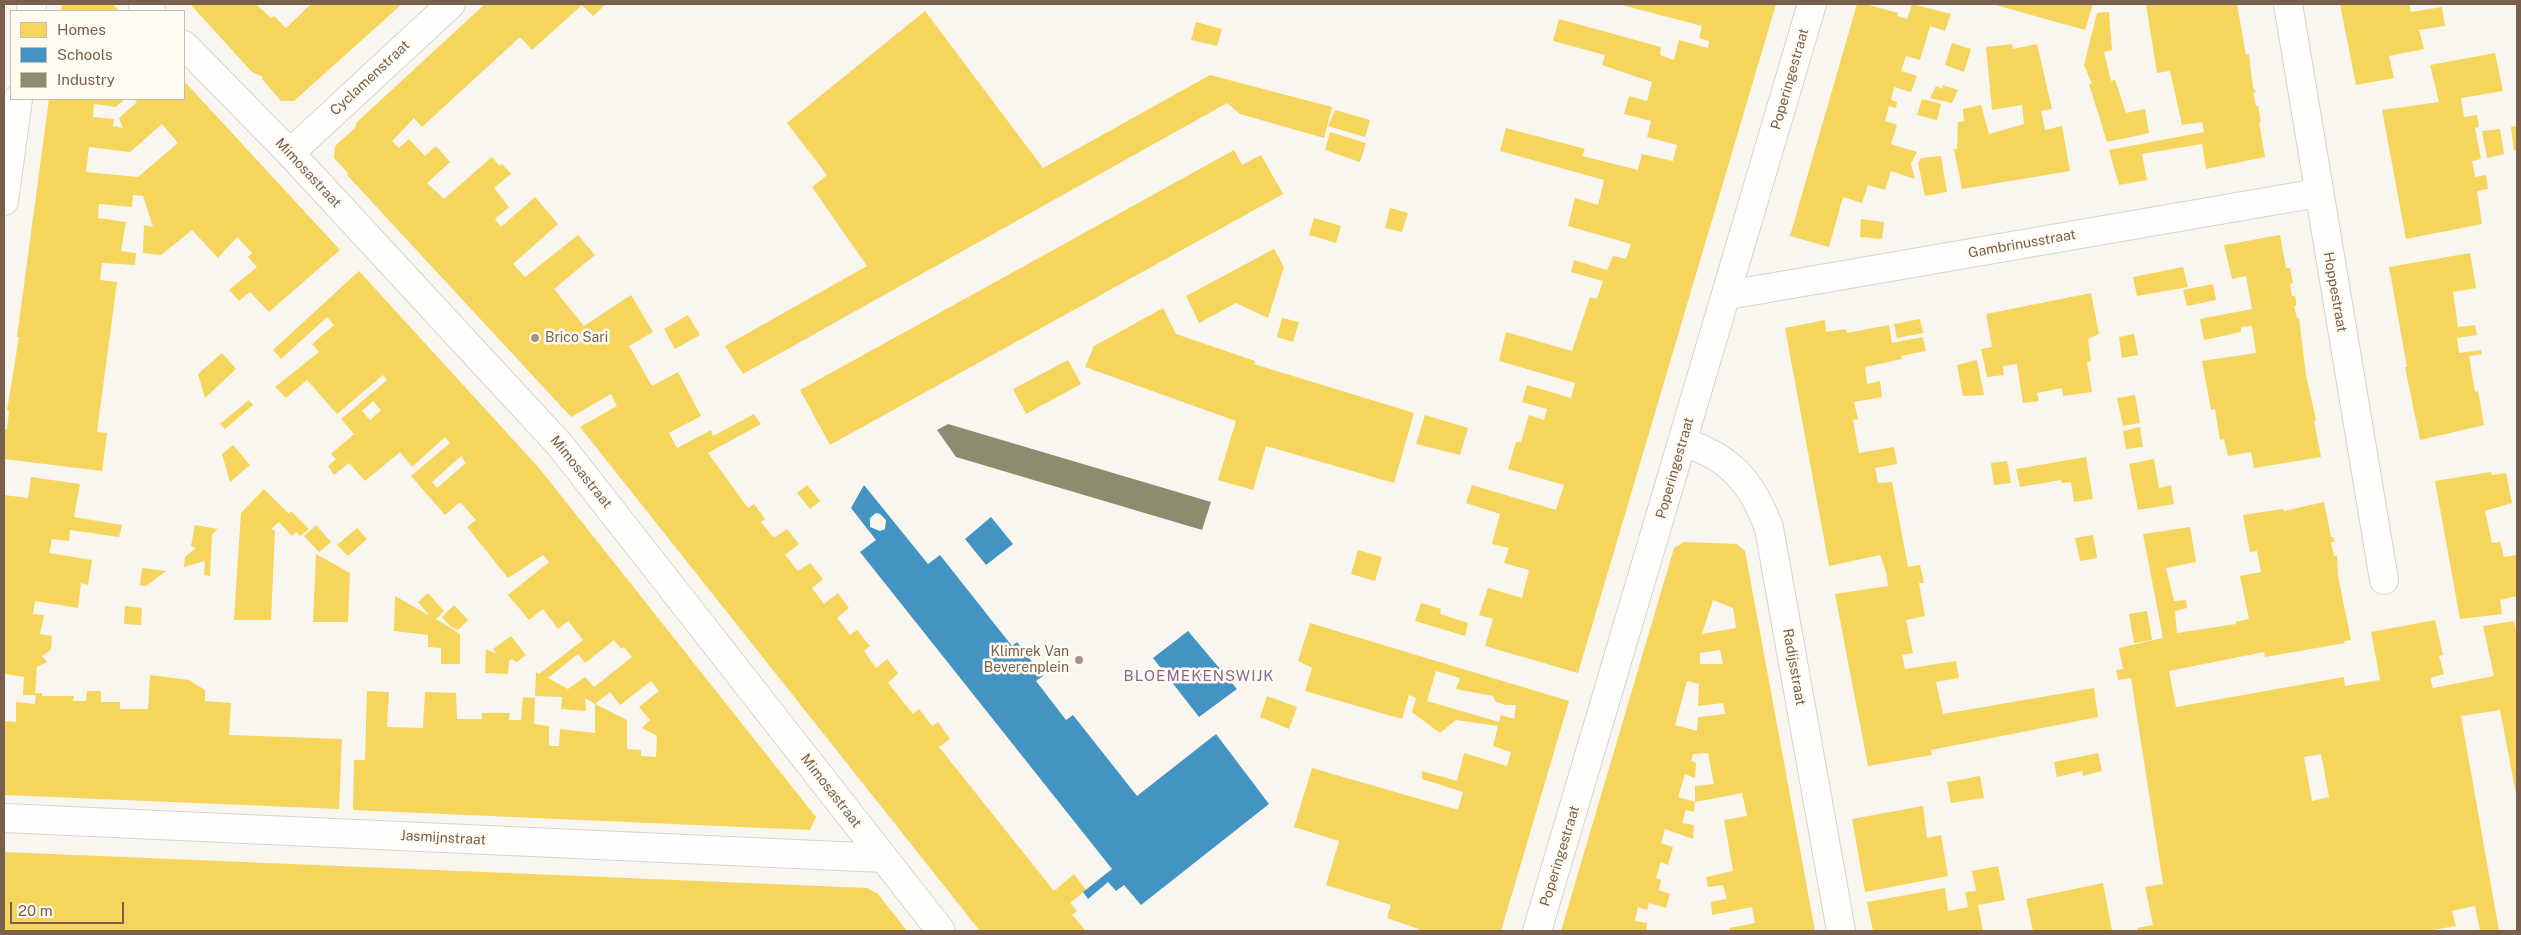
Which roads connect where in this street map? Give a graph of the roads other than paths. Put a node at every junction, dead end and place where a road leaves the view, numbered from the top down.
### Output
1 (451, 4) edge
2 (1812, 4) edge
3 (2288, 4) edge
4 (185, 46) edge
5 (18, 100) edge
6 (290, 153) junction
7 (2318, 193) junction
8 (4, 201) edge
9 (1726, 292) junction
10 (1682, 442) junction
11 (2384, 580) dead end
12 (4, 818) edge
13 (883, 858) junction
14 (941, 931) edge
15 (1537, 931) edge
16 (1841, 931) edge

1 - 6 street, Cyclamenstraat
2 - 9 street, Poperingestraat
3 - 7 street, Hoppestraat
4 - 6 street, Mimosastraat
5 - 8 street
6 - 13 street, Mimosastraat
7 - 9 street, Gambrinusstraat
7 - 11 street, Hoppestraat
9 - 10 street, Poperingestraat
10 - 15 street, Poperingestraat
10 - 16 street, Radijsstraat
12 - 13 street, Jasmijnstraat
13 - 14 street, Mimosastraat

